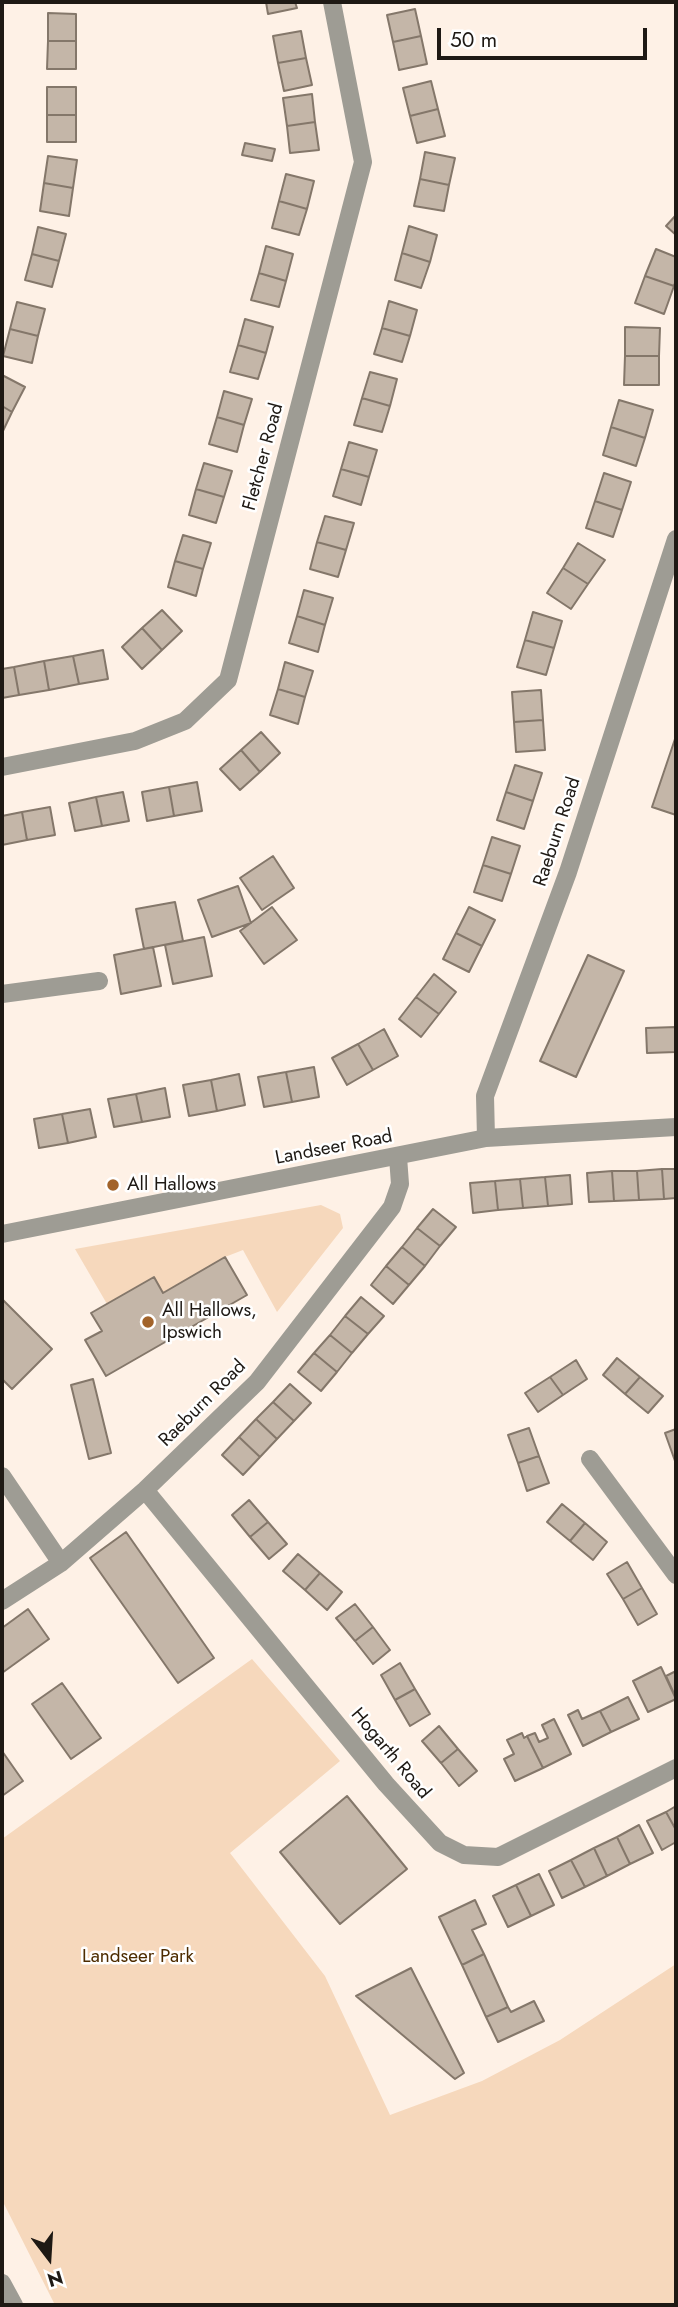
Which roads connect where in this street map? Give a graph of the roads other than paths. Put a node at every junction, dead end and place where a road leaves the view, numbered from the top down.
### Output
1 (332, 2) edge
2 (676, 539) edge
3 (2, 768) edge
4 (99, 981) dead end
5 (2, 995) edge
6 (676, 1128) edge
7 (486, 1138) junction
8 (398, 1157) junction
9 (2, 1234) edge
10 (590, 1459) dead end
11 (2, 1476) edge
12 (145, 1490) junction
13 (61, 1563) junction
14 (676, 1575) edge
15 (2, 1601) edge
16 (676, 1768) edge
17 (2, 2283) edge
18 (14, 2305) edge

1 - 3 street, Fletcher Road
2 - 7 street, Raeburn Road
4 - 5 street
6 - 7 street, Landseer Road
7 - 8 street, Landseer Road
8 - 9 street, Landseer Road
8 - 12 street, Raeburn Road
10 - 14 street
11 - 13 street
12 - 13 street, Raeburn Road
12 - 16 street, Hogarth Road
13 - 15 street, Raeburn Road
17 - 18 street

